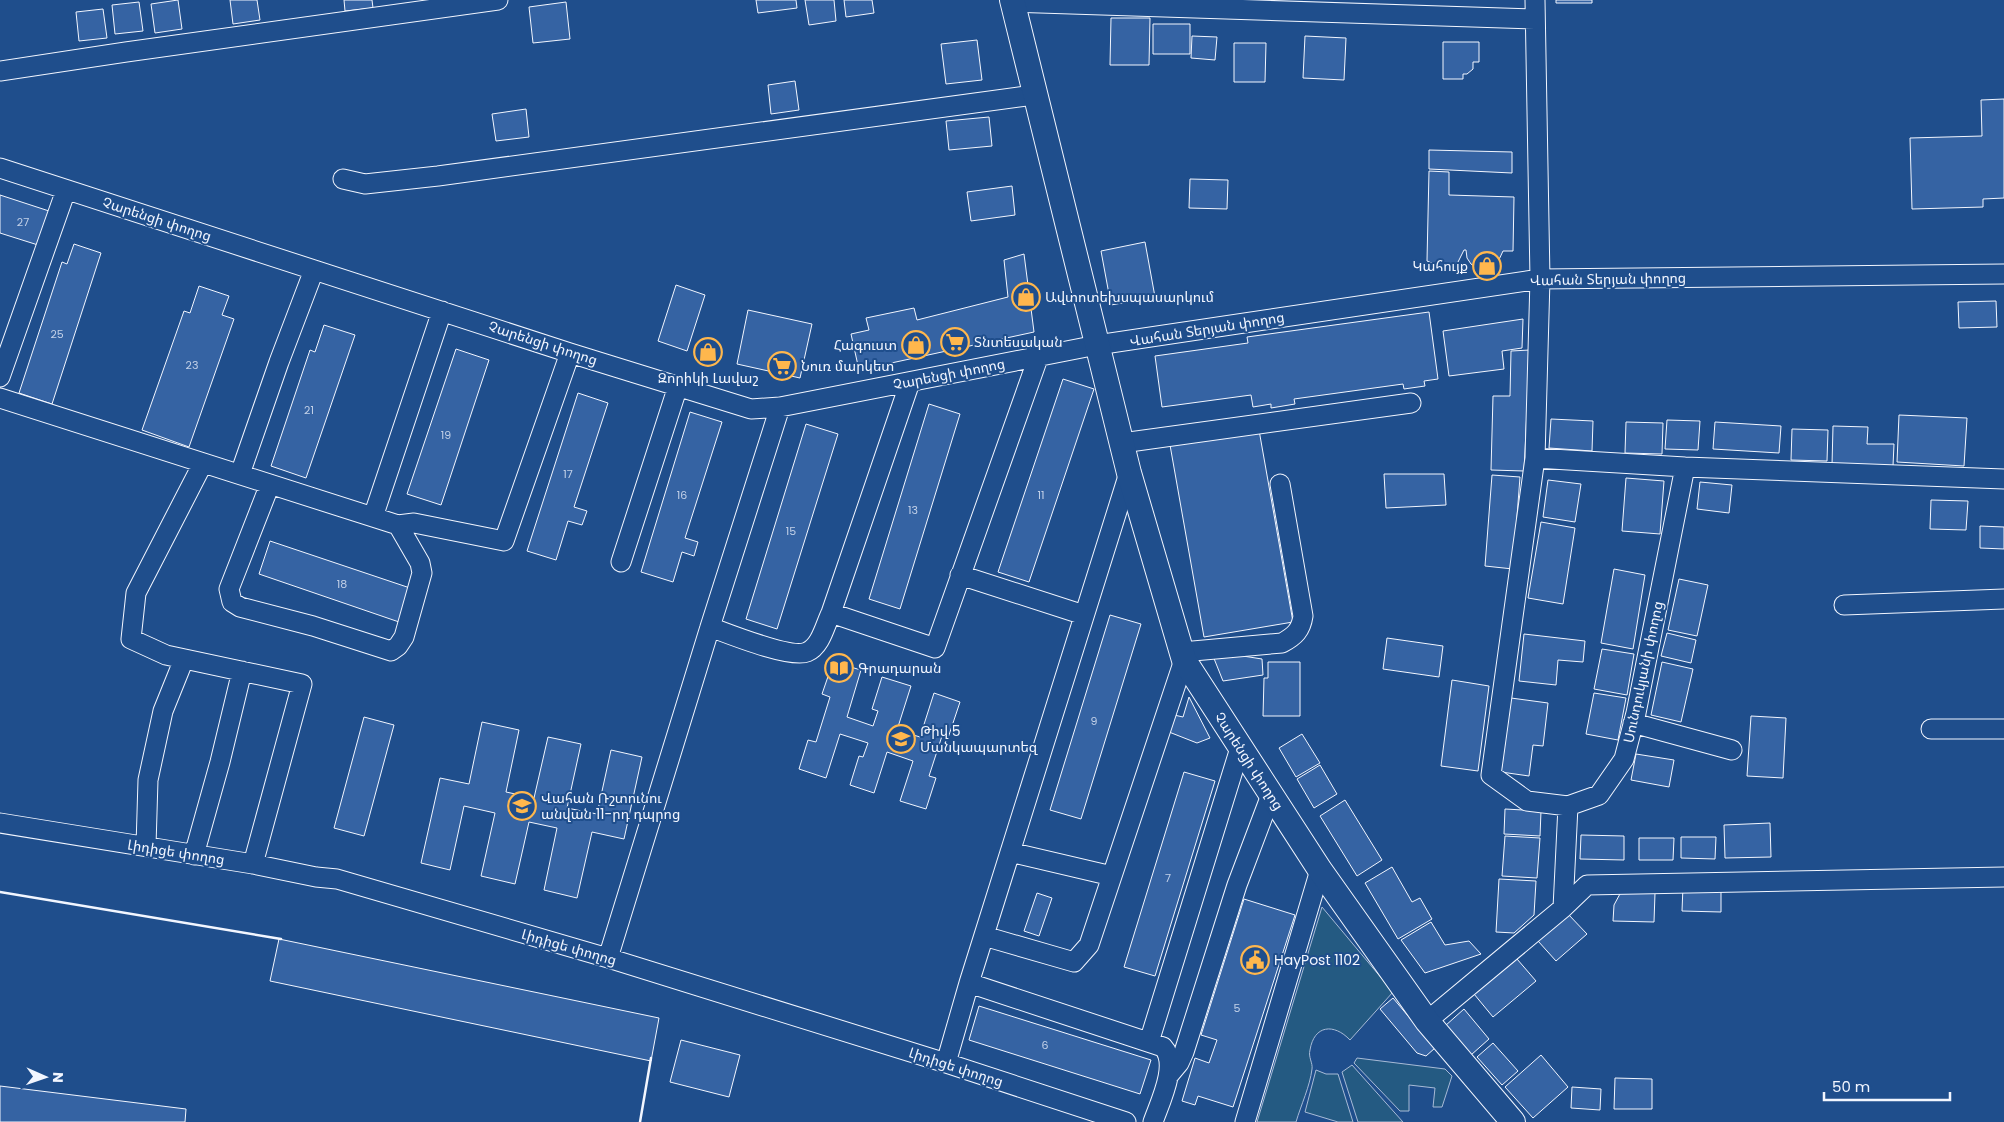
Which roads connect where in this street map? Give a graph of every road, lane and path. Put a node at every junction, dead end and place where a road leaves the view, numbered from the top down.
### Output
1 (498, 0) edge
2 (1535, 0) edge
3 (1012, 1) edge
4 (1534, 19) junction
5 (0, 71) edge
6 (1034, 95) junction
7 (0, 168) edge
8 (343, 179) dead end
9 (66, 190) junction
10 (314, 270) junction
11 (2004, 274) edge
12 (1540, 278) junction
13 (442, 311) junction
14 (1097, 345) junction
15 (570, 353) junction
16 (1038, 358) junction
17 (0, 377) edge
18 (910, 382) junction
19 (678, 386) junction
20 (0, 398) edge
21 (1411, 404) dead end
22 (780, 408) junction
23 (1122, 443) junction
24 (1536, 458) junction
25 (203, 463) junction
26 (1685, 468) junction
27 (1129, 473) junction
28 (240, 474) junction
29 (2004, 479) edge
30 (270, 484) junction
31 (1280, 484) dead end
32 (373, 517) junction
33 (398, 525) junction
34 (621, 562) dead end
35 (960, 575) junction
36 (2004, 599) edge
37 (1844, 605) dead end
38 (830, 613) junction
39 (1084, 615) junction
40 (710, 627) junction
41 (1183, 656) junction
42 (184, 659) junction
43 (242, 672) junction
44 (1634, 723) junction
45 (1930, 729) dead end
46 (2004, 730) edge
47 (1240, 748) junction
48 (1732, 750) dead end
49 (1271, 795) junction
50 (1568, 806) junction
51 (0, 823) edge
52 (146, 846) junction
53 (1010, 852) junction
54 (194, 855) junction
55 (253, 864) junction
56 (1320, 870) junction
57 (1112, 876) junction
58 (2004, 876) edge
59 (1563, 908) junction
60 (984, 936) junction
61 (608, 958) junction
62 (969, 983) junction
63 (1427, 1021) junction
64 (1149, 1042) junction
65 (946, 1063) junction
66 (1169, 1075) junction
67 (1126, 1122) edge
68 (1153, 1122) edge
69 (1245, 1122) edge
70 (1513, 1122) edge

1 - 5 street
2 - 4 street
3 - 4 street
3 - 6 main road, Չարենցի փողոց
4 - 12 street
6 - 8 street
6 - 14 main road, Չարենցի փողոց
7 - 9 street, Չարենցի փողոց
9 - 10 street, Չարենցի փողոց
9 - 17 street
10 - 13 street, Չարենցի փողոց
10 - 28 street
11 - 12 street, Վահան Տերյան փողոց
12 - 14 street, Վահան Տերյան փողոց
12 - 24 street
13 - 15 street, Չարենցի փողոց
13 - 32 street
14 - 16 street, Չարենցի փողոց
14 - 23 main road, Չարենցի փողոց
15 - 19 street, Չարենցի փողոց
15 - 33 street
16 - 18 street, Չարենցի փողոց
16 - 35 street
18 - 22 street, Չարենցի փողոց
18 - 38 street
19 - 22 street, Չարենցի փողոց
19 - 34 street
20 - 25 street
21 - 23 street
22 - 40 street
23 - 27 main road, Չարենցի փողոց
24 - 26 street
24 - 50 street
25 - 28 street
25 - 42 street
26 - 29 street
26 - 44 street, Սունդուկյանի փողոց
27 - 39 street
27 - 41 main road, Չարենցի փողոց
28 - 30 street
30 - 32 street
30 - 33 street
31 - 41 street
32 - 33 street
35 - 38 street
35 - 39 street
36 - 37 street
38 - 40 street
39 - 53 street
40 - 61 street
41 - 47 main road, Չարենցի փողոց
41 - 57 street
42 - 43 street
42 - 52 street
43 - 54 street
43 - 55 street
44 - 48 street
44 - 50 street, Սունդուկյանի փողոց
45 - 46 street
47 - 49 main road, Չարենցի փողոց
47 - 64 street
49 - 56 main road, Չարենցի փողոց
49 - 66 street
50 - 59 street
51 - 52 street, Լիդիցե փողոց
52 - 54 street, Լիդիցե փողոց
53 - 57 street
53 - 60 street
54 - 55 street, Լիդիցե փողոց
55 - 61 street, Լիդիցե փողոց
56 - 63 main road, Չարենցի փողոց
56 - 69 street
57 - 60 street
58 - 59 street
59 - 63 street
60 - 62 street
61 - 65 street, Լիդիցե փողոց
62 - 64 street
62 - 65 street
63 - 70 main road, Չարենցի փողոց
64 - 66 street
65 - 67 street, Լիդիցե փողոց
66 - 68 street

